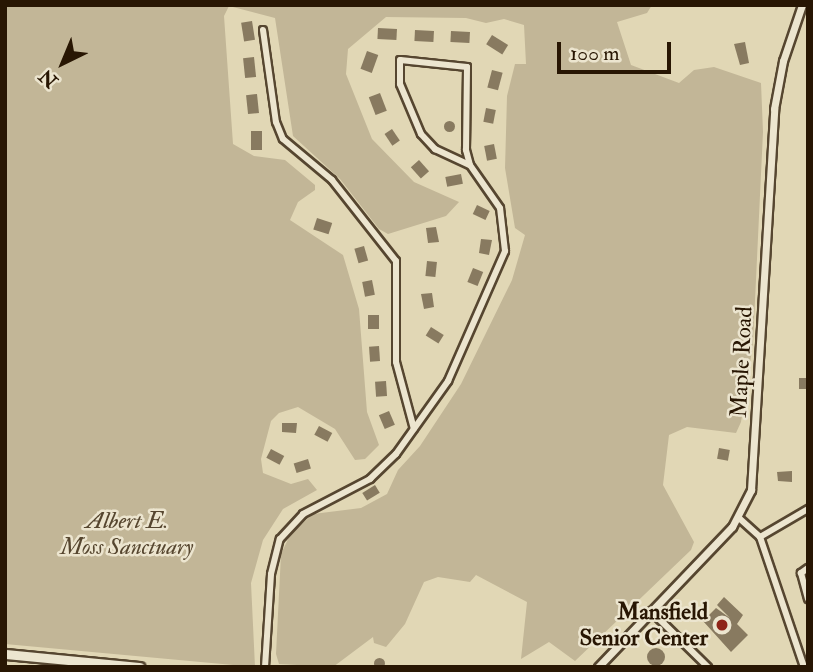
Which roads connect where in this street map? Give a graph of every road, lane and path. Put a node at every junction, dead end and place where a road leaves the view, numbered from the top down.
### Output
1 (803, 5) edge
2 (263, 30) dead end
3 (470, 165) junction
4 (414, 429) junction
5 (808, 509) edge
6 (739, 518) junction
7 (760, 537) junction
8 (808, 568) edge
9 (808, 599) edge
10 (651, 611) junction
11 (799, 651) junction
12 (808, 651) edge
13 (5, 654) edge
14 (45, 662) edge
15 (139, 667) edge
16 (265, 667) edge
17 (598, 667) edge
18 (708, 667) edge
19 (804, 667) edge

1 - 6 street, Maple Road
2 - 4 street
3 - 3 street
3 - 4 street
4 - 16 street
5 - 7 street
6 - 7 street
6 - 10 street, Maple Road
7 - 11 street
8 - 9 street
10 - 17 street, Maple Road
10 - 18 street
11 - 12 street
11 - 19 street
13 - 14 main road
14 - 15 main road

